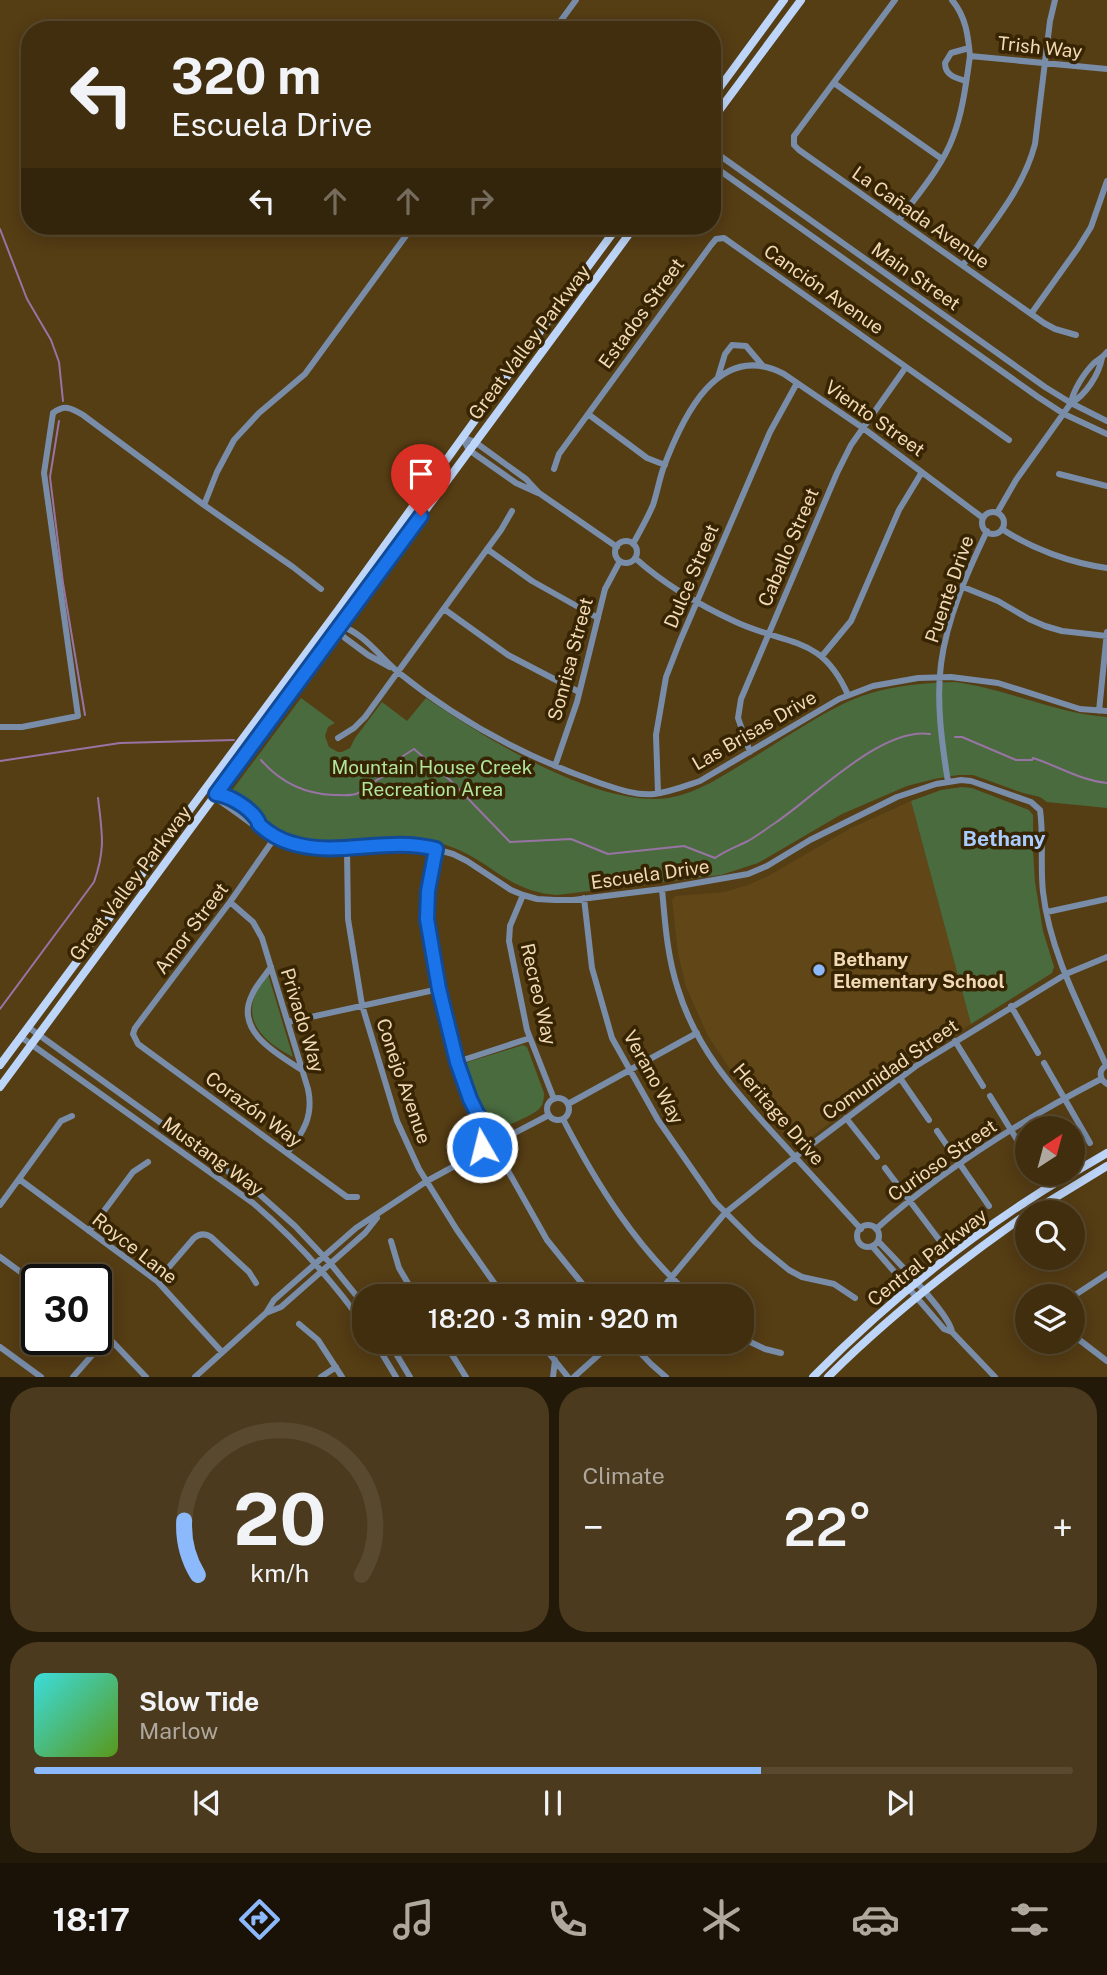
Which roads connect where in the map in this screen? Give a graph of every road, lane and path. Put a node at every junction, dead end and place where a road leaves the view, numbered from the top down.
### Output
1 (576, 0) edge
2 (784, 0) edge
3 (801, 0) edge
4 (895, 0) edge
5 (952, 0) edge
6 (1055, 0) edge
7 (561, 21) edge
8 (969, 52) junction
9 (1045, 63) junction
10 (1107, 69) edge
11 (966, 81) junction
12 (834, 83) junction
13 (721, 86) edge
14 (721, 108) edge
15 (721, 156) edge
16 (942, 159) junction
17 (721, 171) edge
18 (1107, 181) edge
19 (899, 220) junction
20 (405, 235) edge
21 (611, 235) edge
22 (628, 235) edge
23 (724, 238) joint
24 (963, 265) junction
25 (1031, 314) junction
26 (1076, 335) dead end
27 (1105, 355) edge
28 (763, 366) junction
29 (906, 367) junction
30 (718, 377) junction
31 (797, 383) junction
32 (1071, 403) junction
33 (588, 414) junction
34 (1064, 414) junction
35 (1107, 421) edge
36 (863, 428) junction
37 (1107, 434) edge
38 (462, 437) junction
39 (1009, 440) dead end
40 (475, 442) junction
41 (469, 450) junction
42 (665, 465) junction
43 (554, 469) dead end
44 (922, 472) junction
45 (1059, 474) dead end
46 (1107, 486) edge
47 (539, 493) junction
48 (204, 505) junction
49 (512, 511) dead end
50 (997, 513) junction
51 (983, 518) junction
52 (1002, 529) junction
53 (986, 531) junction
54 (633, 544) junction
55 (617, 547) junction
56 (487, 549) junction
57 (635, 558) junction
58 (620, 561) junction
59 (1107, 568) edge
60 (963, 587) junction
61 (321, 589) dead end
62 (697, 603) junction
63 (339, 609) junction
64 (444, 609) junction
65 (597, 618) junction
66 (340, 626) junction
67 (1107, 634) edge
68 (767, 635) junction
69 (822, 656) junction
70 (398, 671) junction
71 (940, 676) junction
72 (579, 692) junction
73 (848, 695) junction
74 (1103, 711) edge
75 (0, 727) edge
76 (338, 738) dead end
77 (750, 752) junction
78 (555, 766) junction
79 (948, 782) junction
80 (206, 787) junction
81 (658, 793) junction
82 (216, 794) junction
83 (276, 836) junction
84 (347, 849) junction
85 (436, 849) junction
86 (662, 889) junction
87 (523, 895) junction
88 (584, 898) junction
89 (1107, 899) edge
90 (230, 902) junction
91 (1047, 912) junction
92 (1107, 957) edge
93 (271, 967) junction
94 (1066, 974) junction
95 (439, 989) junction
96 (362, 1005) junction
97 (1012, 1006) junction
98 (288, 1022) junction
99 (28, 1027) junction
100 (697, 1033) junction
101 (38, 1035) junction
102 (21, 1037) junction
103 (530, 1038) junction
104 (135, 1039) joint
105 (955, 1041) junction
106 (31, 1044) junction
107 (1038, 1053) dead end
108 (457, 1062) junction
109 (1044, 1063) dead end
110 (0, 1065) edge
111 (1107, 1065) edge
112 (629, 1069) junction
113 (303, 1070) junction
114 (900, 1078) junction
115 (1104, 1082) edge
116 (983, 1086) dead end
117 (0, 1087) edge
118 (990, 1096) dead end
119 (1064, 1098) junction
120 (554, 1099) junction
121 (568, 1104) junction
122 (72, 1115) dead end
123 (549, 1115) junction
124 (846, 1118) junction
125 (563, 1119) junction
126 (929, 1120) dead end
127 (1011, 1130) junction
128 (937, 1131) dead end
129 (488, 1135) junction
130 (1015, 1136) edge
131 (501, 1140) junction
132 (1090, 1143) dead end
133 (484, 1150) junction
134 (287, 1153) junction
135 (498, 1153) junction
136 (1107, 1153) edge
137 (794, 1157) junction
138 (877, 1157) dead end
139 (148, 1162) dead end
140 (959, 1164) junction
141 (1085, 1166) edge
142 (1107, 1166) edge
143 (885, 1168) dead end
144 (19, 1179) junction
145 (427, 1181) junction
146 (1052, 1186) edge
147 (357, 1198) dead end
148 (909, 1200) junction
149 (1052, 1200) edge
150 (0, 1205) edge
151 (989, 1206) dead end
152 (383, 1211) junction
153 (725, 1213) junction
154 (1015, 1224) edge
155 (861, 1229) junction
156 (876, 1229) junction
157 (89, 1231) junction
158 (391, 1241) dead end
159 (940, 1241) dead end
160 (875, 1244) junction
161 (324, 1256) junction
162 (0, 1257) edge
163 (315, 1263) junction
164 (330, 1263) junction
165 (321, 1270) junction
166 (21, 1272) edge
167 (1107, 1274) edge
168 (671, 1278) junction
169 (157, 1281) junction
170 (256, 1283) dead end
171 (408, 1284) edge
172 (495, 1284) edge
173 (583, 1284) edge
174 (666, 1284) edge
175 (678, 1284) edge
176 (913, 1286) junction
177 (1085, 1288) edge
178 (352, 1290) edge
179 (921, 1295) junction
180 (855, 1298) dead end
181 (352, 1310) edge
182 (267, 1313) junction
183 (299, 1324) dead end
184 (112, 1341) edge
185 (754, 1344) edge
186 (1085, 1344) edge
187 (0, 1347) edge
188 (222, 1352) junction
189 (781, 1353) dead end
190 (382, 1354) edge
191 (396, 1354) edge
192 (452, 1354) edge
193 (550, 1354) edge
194 (600, 1354) edge
195 (641, 1354) edge
196 (92, 1355) edge
197 (555, 1360) junction
198 (1107, 1361) edge
199 (336, 1367) junction
200 (41, 1377) edge
201 (73, 1377) edge
202 (146, 1377) edge
203 (195, 1377) edge
204 (321, 1377) edge
205 (342, 1377) edge
206 (396, 1377) edge
207 (410, 1377) edge
208 (466, 1377) edge
209 (553, 1377) edge
210 (568, 1377) edge
211 (574, 1377) edge
212 (666, 1377) edge
213 (813, 1377) edge
214 (828, 1377) edge
215 (995, 1377) edge

1 - 7 street
2 - 13 main road
3 - 14 main road
4 - 12 street
5 - 8 street
6 - 9 street
8 - 9 street, Trish Way
8 - 11 street
8 - 11 street
9 - 10 street, Trish Way
9 - 24 street
11 - 16 street
12 - 16 street
12 - 19 street, La Cañada Avenue
15 - 32 street, Main Street
16 - 19 street
17 - 34 street, Main Street
18 - 25 street
19 - 24 street, La Cañada Avenue
20 - 48 street
21 - 38 main road, Great Valley Parkway
22 - 40 main road, Great Valley Parkway
23 - 29 street, Canción Avenue
23 - 33 street, Estados Street
24 - 25 street, La Cañada Avenue
25 - 26 street, La Cañada Avenue
27 - 32 street
28 - 30 street, Viento Street
28 - 30 street
28 - 31 street, Viento Street
29 - 36 street, Caballo Street
29 - 39 street, Canción Avenue
30 - 42 street
31 - 36 street, Viento Street
31 - 62 street, Dulce Street
32 - 34 street
32 - 35 street, Main Street
33 - 42 street
33 - 43 street, Estados Street
34 - 37 street, Main Street
34 - 50 street
36 - 44 street, Viento Street
36 - 68 street, Caballo Street
38 - 40 street
38 - 41 street
38 - 63 main road, Great Valley Parkway
40 - 41 main road, Great Valley Parkway
40 - 47 street
41 - 47 street
41 - 66 main road, Great Valley Parkway
42 - 54 street
44 - 51 street, Viento Street
44 - 69 street
45 - 46 street
47 - 55 street
48 - 61 street
48 - 75 street
49 - 56 street
50 - 51 street
50 - 52 street
51 - 53 street
52 - 53 street
52 - 59 street
53 - 60 street, Puente Drive
54 - 55 street
54 - 57 street
55 - 58 street
56 - 64 street
56 - 65 street
57 - 58 street
57 - 62 street
58 - 65 street, Sonrisa Street
60 - 67 street
60 - 71 street, Puente Drive
62 - 68 street
62 - 81 street, Dulce Street
63 - 66 main road
63 - 80 main road, Great Valley Parkway
64 - 70 street
64 - 72 street
65 - 72 street, Sonrisa Street
66 - 70 street, Las Brisas Drive
66 - 82 main road, Great Valley Parkway
67 - 74 street
68 - 69 street
68 - 77 street, Caballo Street
69 - 73 street
70 - 76 street
70 - 78 street, Las Brisas Drive
71 - 73 street, Las Brisas Drive
71 - 74 street, Las Brisas Drive
71 - 79 street, Puente Drive
72 - 78 street, Sonrisa Street
73 - 77 street, Las Brisas Drive
77 - 81 street, Las Brisas Drive
78 - 81 street, Las Brisas Drive
79 - 86 street, Escuela Drive
79 - 91 street, Escuela Drive
80 - 82 street, Escuela Drive
80 - 99 main road, Great Valley Parkway
82 - 83 street, Escuela Drive
82 - 101 main road, Great Valley Parkway
83 - 84 street, Escuela Drive
83 - 90 street, Amor Street
84 - 85 street, Escuela Drive
84 - 96 street, Conejo Avenue
85 - 87 street, Escuela Drive
85 - 95 street
86 - 88 street, Escuela Drive
86 - 100 street, Heritage Drive
87 - 88 street, Escuela Drive
87 - 103 street, Recreo Way
88 - 112 street, Verano Way
89 - 91 street
90 - 93 street, Privado Way
90 - 104 street, Amor Street
91 - 94 street
92 - 94 street, Comunidad Street
93 - 98 street, Privado Way
93 - 113 street
94 - 97 street, Comunidad Street
94 - 111 street
95 - 96 street
95 - 108 street
96 - 98 street
96 - 145 street, Conejo Avenue
97 - 105 street, Comunidad Street
97 - 107 street
98 - 113 street, Privado Way
99 - 101 street, Mustang Way
99 - 102 main road, Great Valley Parkway
100 - 112 street
100 - 137 street, Heritage Drive
101 - 106 main road, Great Valley Parkway
101 - 161 street, Mustang Way
102 - 106 street, Mustang Way
102 - 110 main road, Great Valley Parkway
103 - 108 street
103 - 120 street, Recreo Way
104 - 134 street, Corazón Way
105 - 114 street, Comunidad Street
105 - 116 street
106 - 117 main road, Great Valley Parkway
106 - 163 street, Mustang Way
108 - 129 street
109 - 119 street
111 - 115 street
112 - 121 street
112 - 153 street, Verano Way
113 - 134 street, Privado Way
114 - 124 street, Comunidad Street
114 - 126 street
115 - 119 street, Curioso Street
118 - 127 street
119 - 127 street, Curioso Street
119 - 132 street
120 - 121 street
120 - 123 street
121 - 125 street
122 - 144 street
123 - 125 street
123 - 131 street
124 - 137 street, Comunidad Street
124 - 138 street
125 - 168 street
127 - 130 street
127 - 140 street, Curioso Street
128 - 140 street
129 - 131 street
129 - 133 street
131 - 135 street
133 - 135 street
133 - 145 street
134 - 147 street, Corazón Way
135 - 173 street
136 - 141 main road, Central Parkway
137 - 153 street, Comunidad Street
137 - 155 street, Heritage Drive
139 - 157 street
140 - 148 street, Curioso Street
140 - 151 street
142 - 149 main road, Central Parkway
143 - 148 street
144 - 150 street
144 - 157 street, Royce Lane
145 - 152 street
145 - 172 street, Conejo Avenue
146 - 176 main road, Central Parkway
148 - 156 street, Curioso Street
148 - 159 street
152 - 161 street
152 - 164 street
153 - 168 street, Comunidad Street
153 - 180 street, Verano Way
154 - 179 main road, Central Parkway
155 - 156 street
155 - 160 street, Heritage Drive
156 - 160 street
157 - 169 street, Royce Lane
158 - 171 street
160 - 176 street, Heritage Drive
161 - 163 street
161 - 164 street, Mustang Way
162 - 166 street
163 - 165 street, Mustang Way
163 - 182 street
164 - 165 street
164 - 178 street, Mustang Way
165 - 181 street, Mustang Way
165 - 182 street
167 - 177 street
168 - 174 street, Comunidad Street
168 - 175 street
169 - 170 street
169 - 188 street, Royce Lane
176 - 179 street, Heritage Drive
176 - 213 main road, Central Parkway
179 - 214 main road, Central Parkway
179 - 215 street, Heritage Drive
182 - 188 street
183 - 199 street
184 - 202 street
185 - 189 street
186 - 198 street
187 - 200 street
188 - 203 street
190 - 206 street
191 - 207 street
192 - 208 street
193 - 197 street
194 - 211 street
195 - 212 street
196 - 201 street
197 - 209 street
197 - 210 street
199 - 204 street
199 - 205 street

